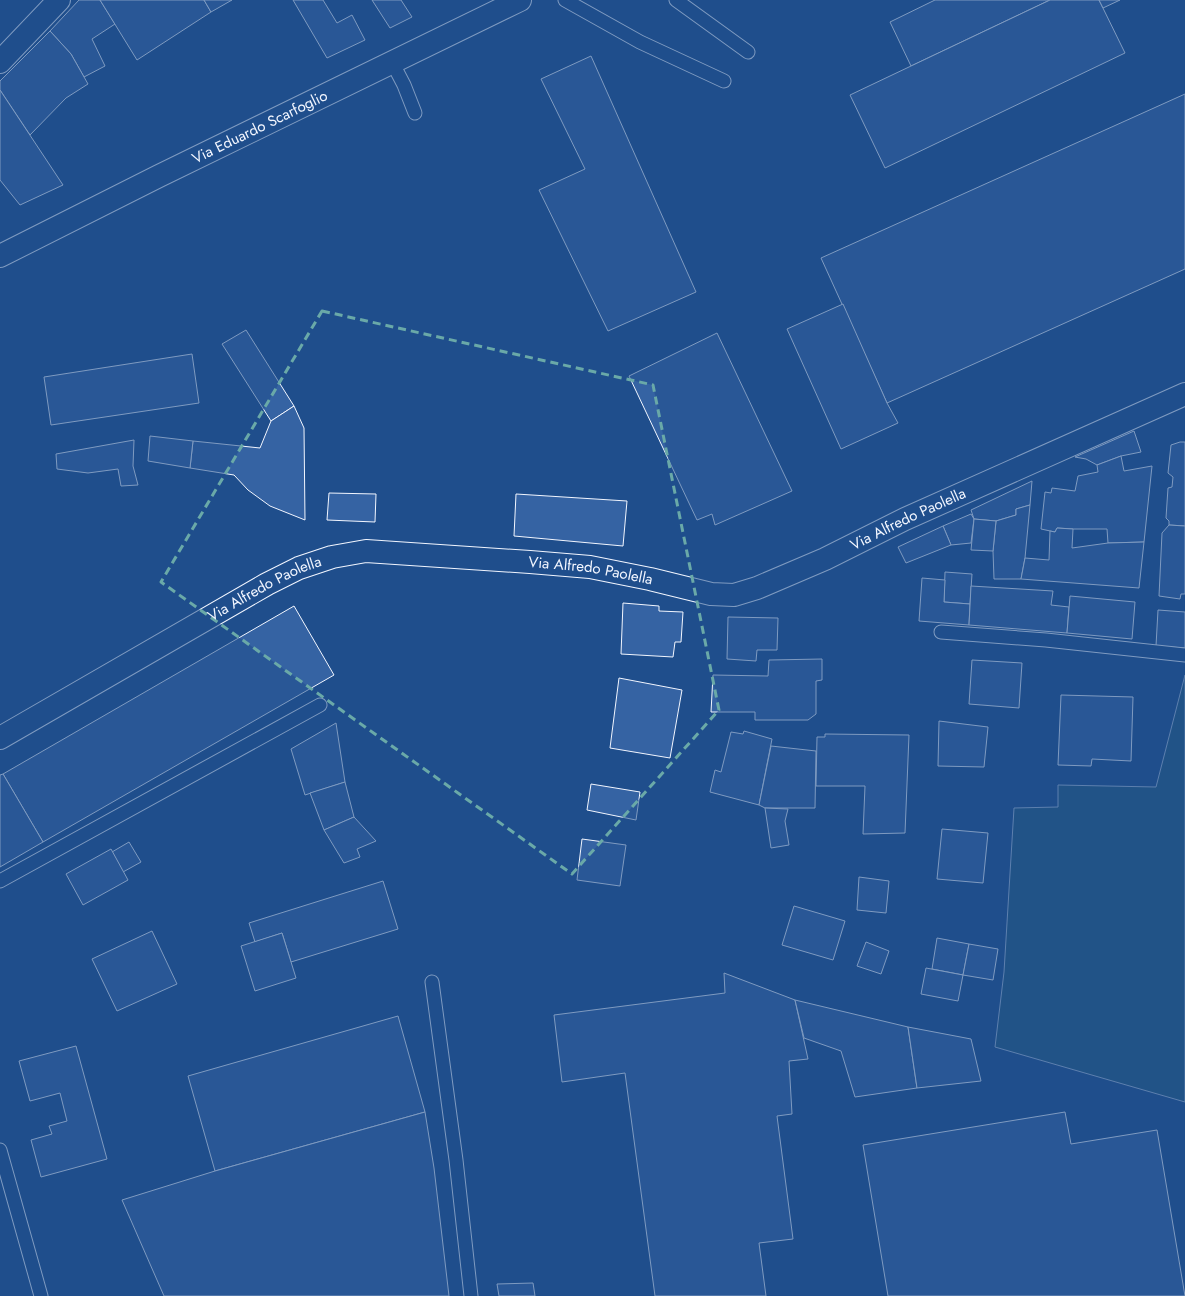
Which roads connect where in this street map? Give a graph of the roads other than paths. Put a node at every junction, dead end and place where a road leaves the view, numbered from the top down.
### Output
1 (60, 0) edge
2 (520, 0) edge
3 (565, 0) edge
4 (676, 0) edge
5 (748, 52) dead end
6 (0, 62) edge
7 (392, 62) junction
8 (724, 81) dead end
9 (415, 113) dead end
10 (0, 256) edge
11 (1185, 394) edge
12 (941, 632) dead end
13 (1185, 655) edge
14 (320, 706) dead end
15 (0, 738) edge
16 (0, 881) edge
17 (432, 982) dead end
18 (0, 1150) edge
19 (41, 1296) edge
20 (471, 1296) edge

1 - 6 street
2 - 7 street, Via Eduardo Scarfoglio
3 - 8 lane
4 - 5 lane
7 - 9 lane
7 - 10 street, Via Eduardo Scarfoglio
11 - 15 street, Via Alfredo Paolella
12 - 13 lane
14 - 16 lane
17 - 20 lane
18 - 19 lane

